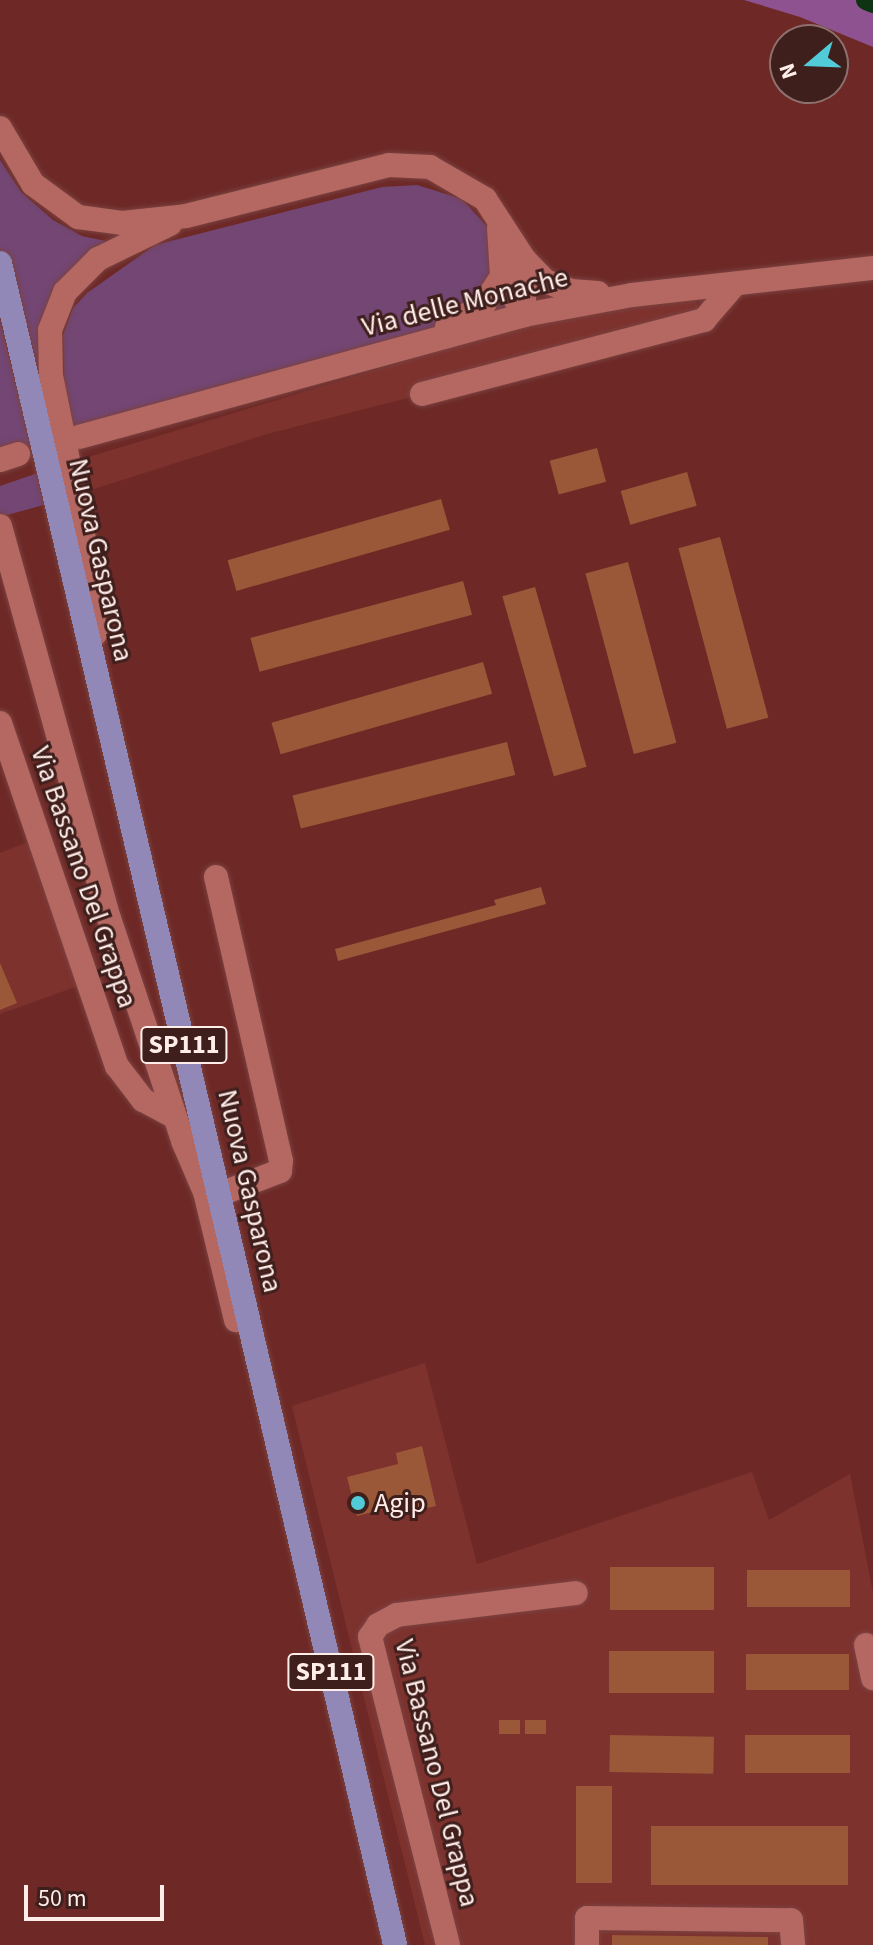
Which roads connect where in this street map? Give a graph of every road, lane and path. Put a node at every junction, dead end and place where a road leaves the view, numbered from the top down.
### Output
1 (0, 128) edge
2 (186, 216) junction
3 (497, 218) junction
4 (524, 259) junction
5 (0, 263) edge
6 (873, 268) edge
7 (502, 276) junction
8 (735, 284) junction
9 (632, 295) junction
10 (524, 315) junction
11 (431, 338) junction
12 (422, 394) dead end
13 (79, 437) dead end
14 (1, 533) edge
15 (101, 691) junction
16 (0, 723) edge
17 (216, 877) dead end
18 (175, 1117) junction
19 (220, 1194) junction
20 (268, 1399) junction
21 (576, 1593) dead end
22 (866, 1645) dead end
23 (873, 1678) edge
24 (395, 1945) edge
25 (448, 1945) edge
26 (587, 1945) edge
27 (793, 1945) edge

1 - 2 street
2 - 3 street
2 - 15 street
3 - 4 street
3 - 7 street
4 - 9 street
4 - 10 street
5 - 15 main road, Nuova Gasparona / SP111
6 - 8 street, Via delle Monache
7 - 10 street
7 - 11 street
8 - 9 street, Via delle Monache
8 - 12 street
9 - 10 street, Via delle Monache
10 - 11 street, Via delle Monache
11 - 13 street, Via delle Monache
14 - 18 street
15 - 19 main road, Nuova Gasparona / SP111
16 - 18 street, Via Bassano Del Grappa
17 - 19 street
18 - 20 street
19 - 20 main road, Nuova Gasparona / SP111
20 - 24 main road, Nuova Gasparona / SP111
21 - 25 street, Via Bassano Del Grappa
22 - 23 street
26 - 27 street

